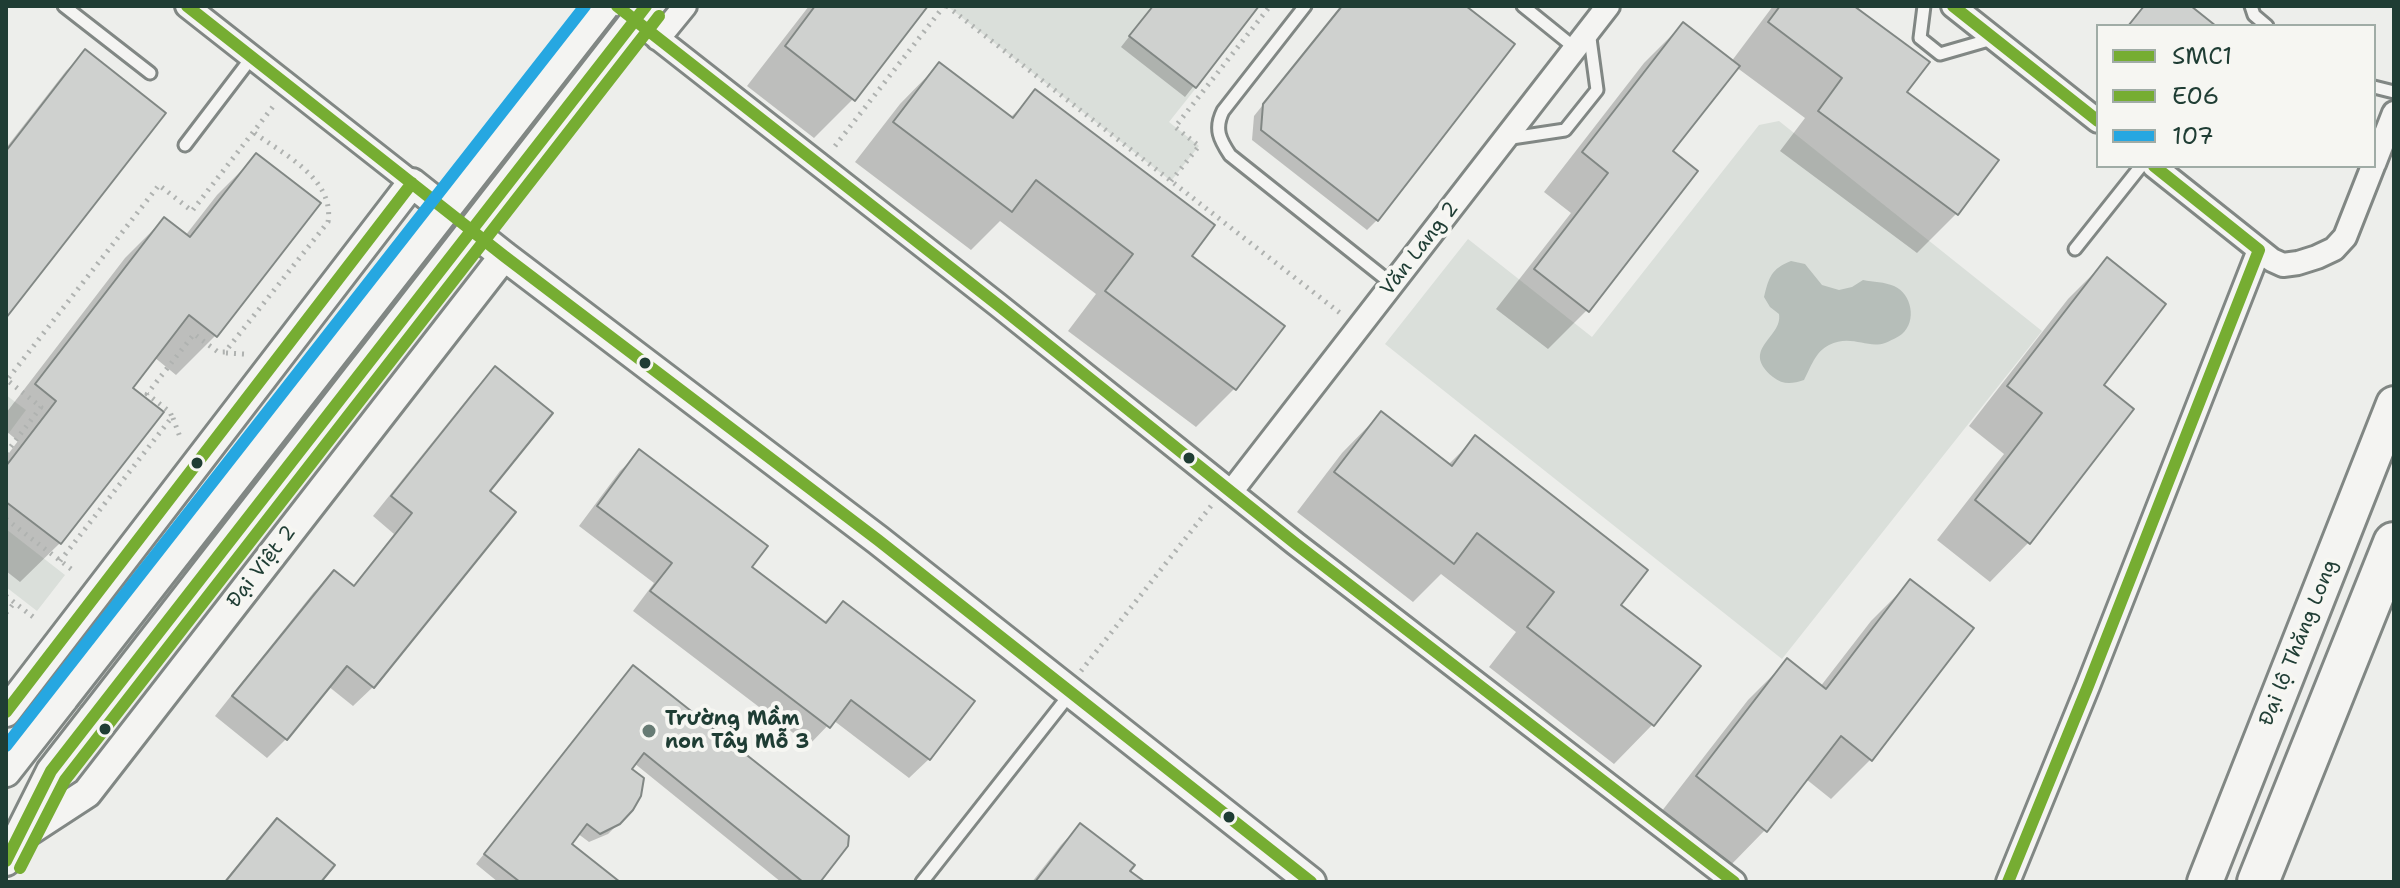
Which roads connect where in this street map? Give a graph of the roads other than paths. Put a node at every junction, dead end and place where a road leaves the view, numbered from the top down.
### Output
1 (64, 6) edge
2 (187, 6) edge
3 (605, 6) edge
4 (617, 6) edge
5 (646, 6) edge
6 (685, 6) edge
7 (1305, 6) edge
8 (1523, 6) edge
9 (1608, 6) edge
10 (1924, 6) edge
11 (2251, 6) edge
12 (1965, 10) edge
13 (2265, 24) edge
14 (1994, 38) junction
15 (658, 39) junction
16 (1582, 40) junction
17 (252, 57) junction
18 (150, 73) dead end
19 (2394, 113) edge
20 (2096, 119) edge
21 (1505, 139) junction
22 (185, 145) dead end
23 (2376, 160) edge
24 (2139, 168) edge
25 (2156, 168) edge
26 (2373, 168) edge
27 (412, 183) junction
28 (2075, 249) dead end
29 (2259, 250) junction
30 (504, 256) junction
31 (1392, 284) junction
32 (2394, 404) edge
33 (1224, 496) junction
34 (2394, 543) edge
35 (1074, 684) junction
36 (6, 712) edge
37 (6, 772) edge
38 (12, 850) edge
39 (922, 882) edge
40 (1311, 882) edge
41 (1734, 882) edge
42 (2008, 882) edge
43 (2205, 882) edge
44 (2258, 882) edge

1 - 18 lane
2 - 17 street
3 - 37 street, bridge
4 - 15 street
5 - 38 street, bridge
6 - 15 street
7 - 31 lane
8 - 16 lane
9 - 16 street, Văn Lang 2
10 - 14 lane
11 - 13 lane
12 - 14 street
14 - 20 street
15 - 33 street
16 - 21 street, Văn Lang 2
16 - 21 lane
17 - 22 lane
17 - 27 street
19 - 23 street
21 - 31 street, Văn Lang 2
24 - 28 lane
25 - 29 street
26 - 29 street
27 - 30 street
27 - 36 street
29 - 42 street
30 - 35 street
30 - 38 street, Đại Việt 2
31 - 33 street, Văn Lang 2
32 - 43 main road, Đại lộ Thăng Long
33 - 41 street
34 - 44 highway
35 - 39 lane
35 - 40 street

